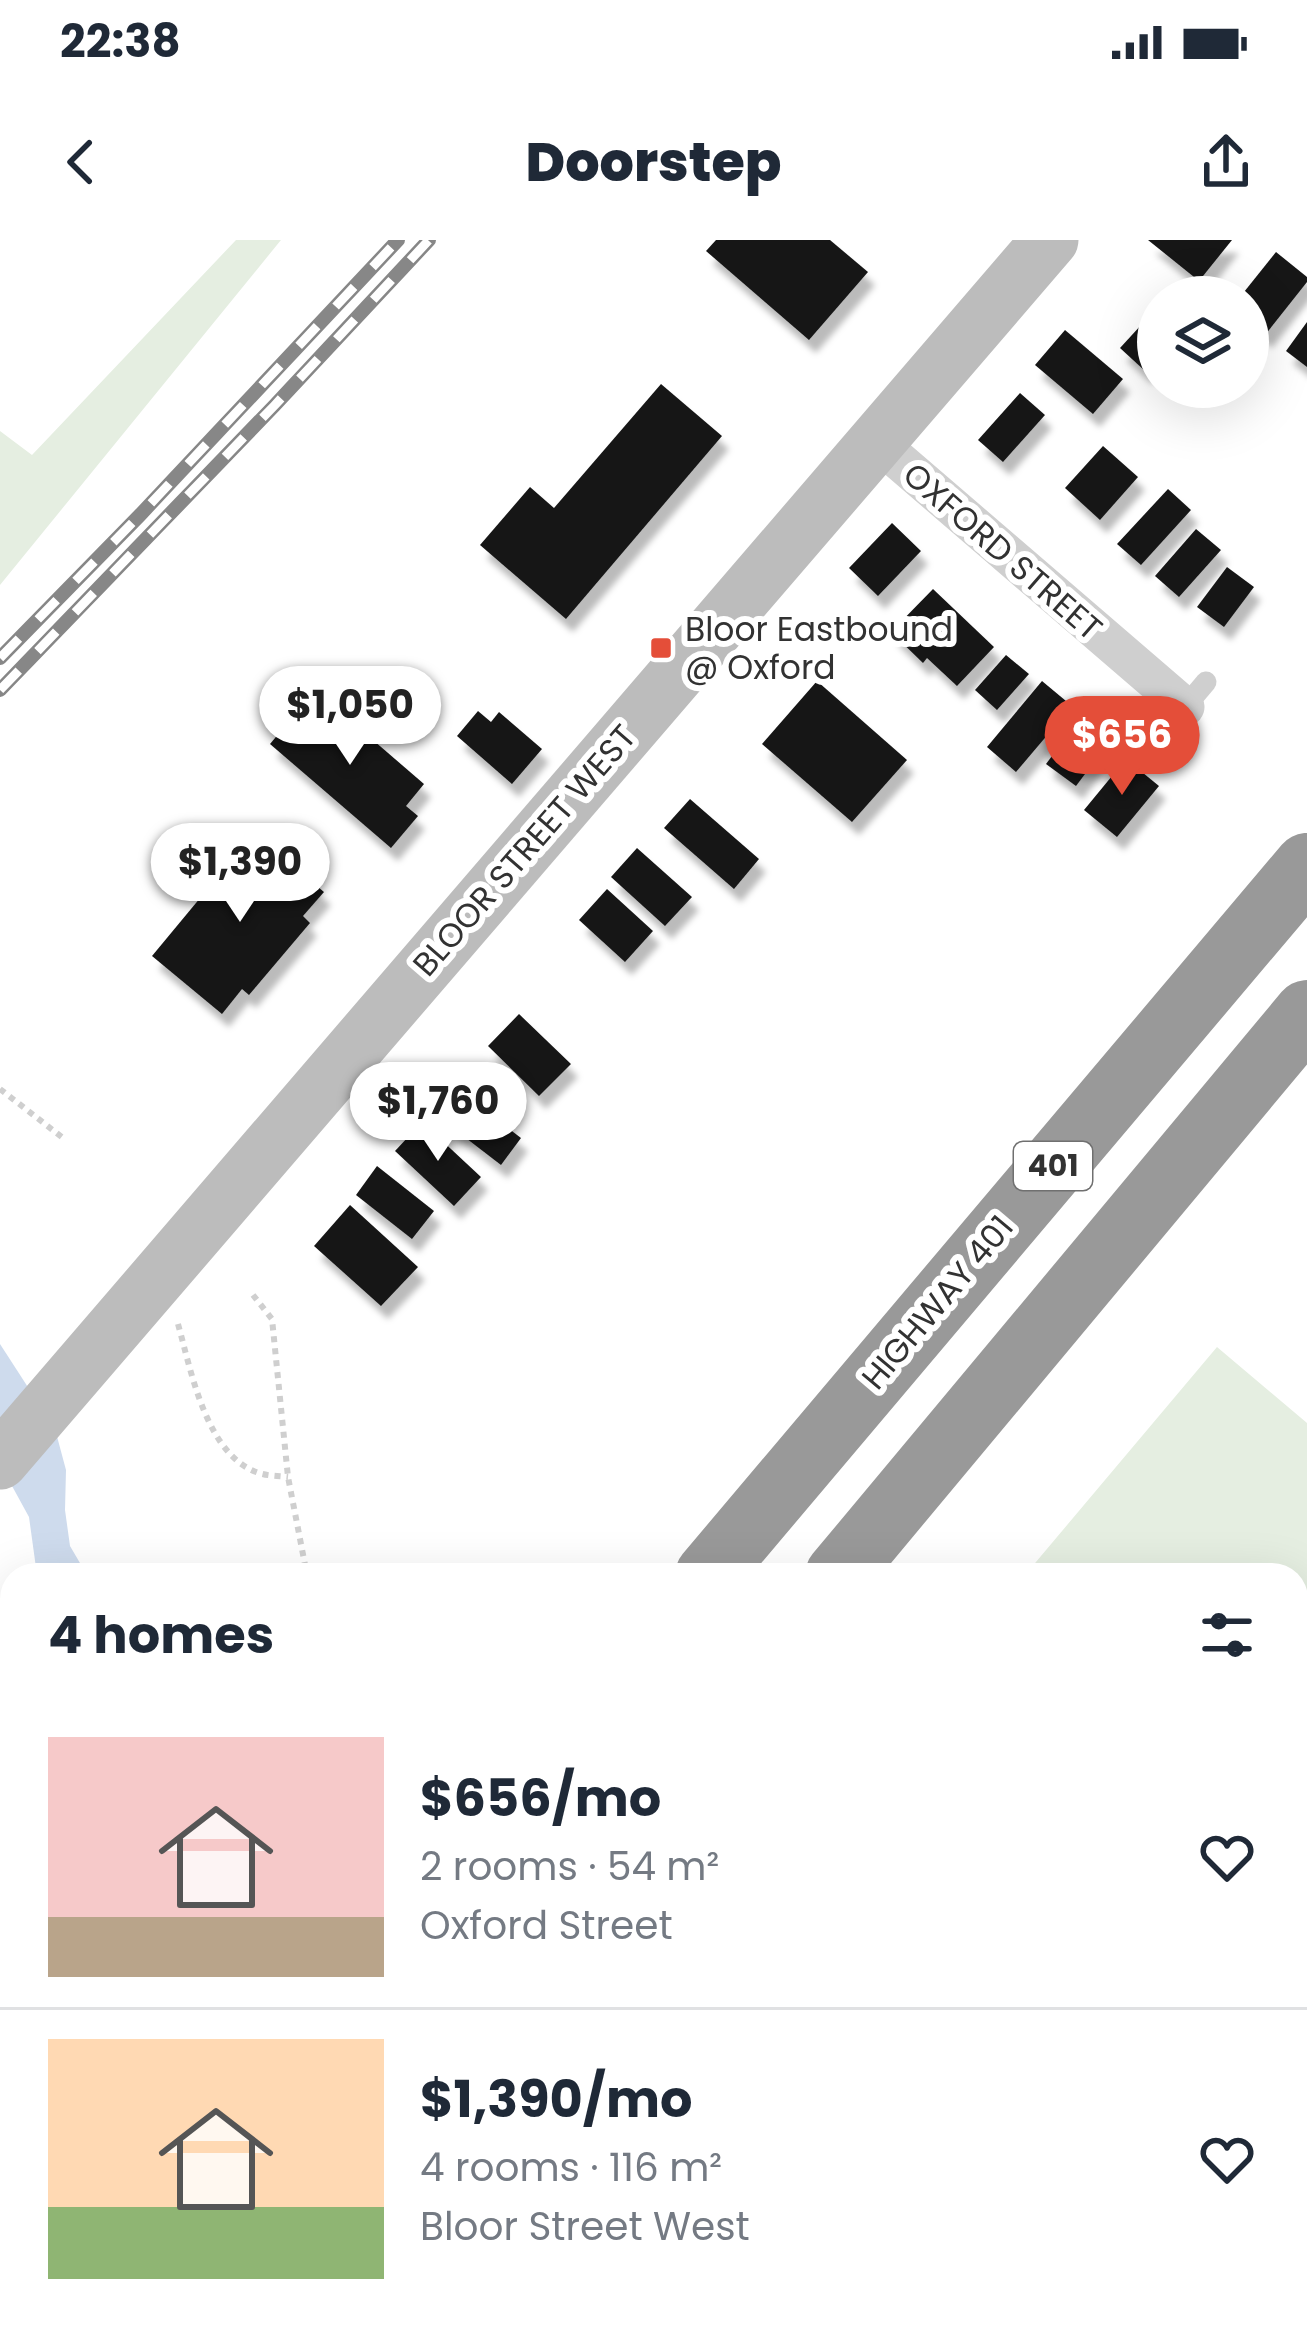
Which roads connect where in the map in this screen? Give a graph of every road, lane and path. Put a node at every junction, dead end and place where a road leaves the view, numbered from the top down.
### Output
1 (1050, 240) edge
2 (876, 441) junction
3 (1186, 705) dead end
4 (1307, 866) edge
5 (1307, 1013) edge
6 (0, 1089) edge
7 (63, 1138) dead end
8 (254, 1294) dead end
9 (162, 1304) junction
10 (0, 1461) edge
11 (799, 1465) junction
12 (288, 1477) junction
13 (305, 1563) edge
14 (691, 1563) edge
15 (718, 1563) edge
16 (848, 1563) edge

1 - 2 main road, BLOOR STREET WEST
2 - 3 street, OXFORD STREET
2 - 9 main road, BLOOR STREET WEST
4 - 11 highway, HIGHWAY 401 / 401
5 - 16 highway
6 - 7 path
8 - 12 path
9 - 10 main road, BLOOR STREET WEST
9 - 12 path
11 - 14 highway
11 - 15 highway, HIGHWAY 401 / 401
12 - 13 path

